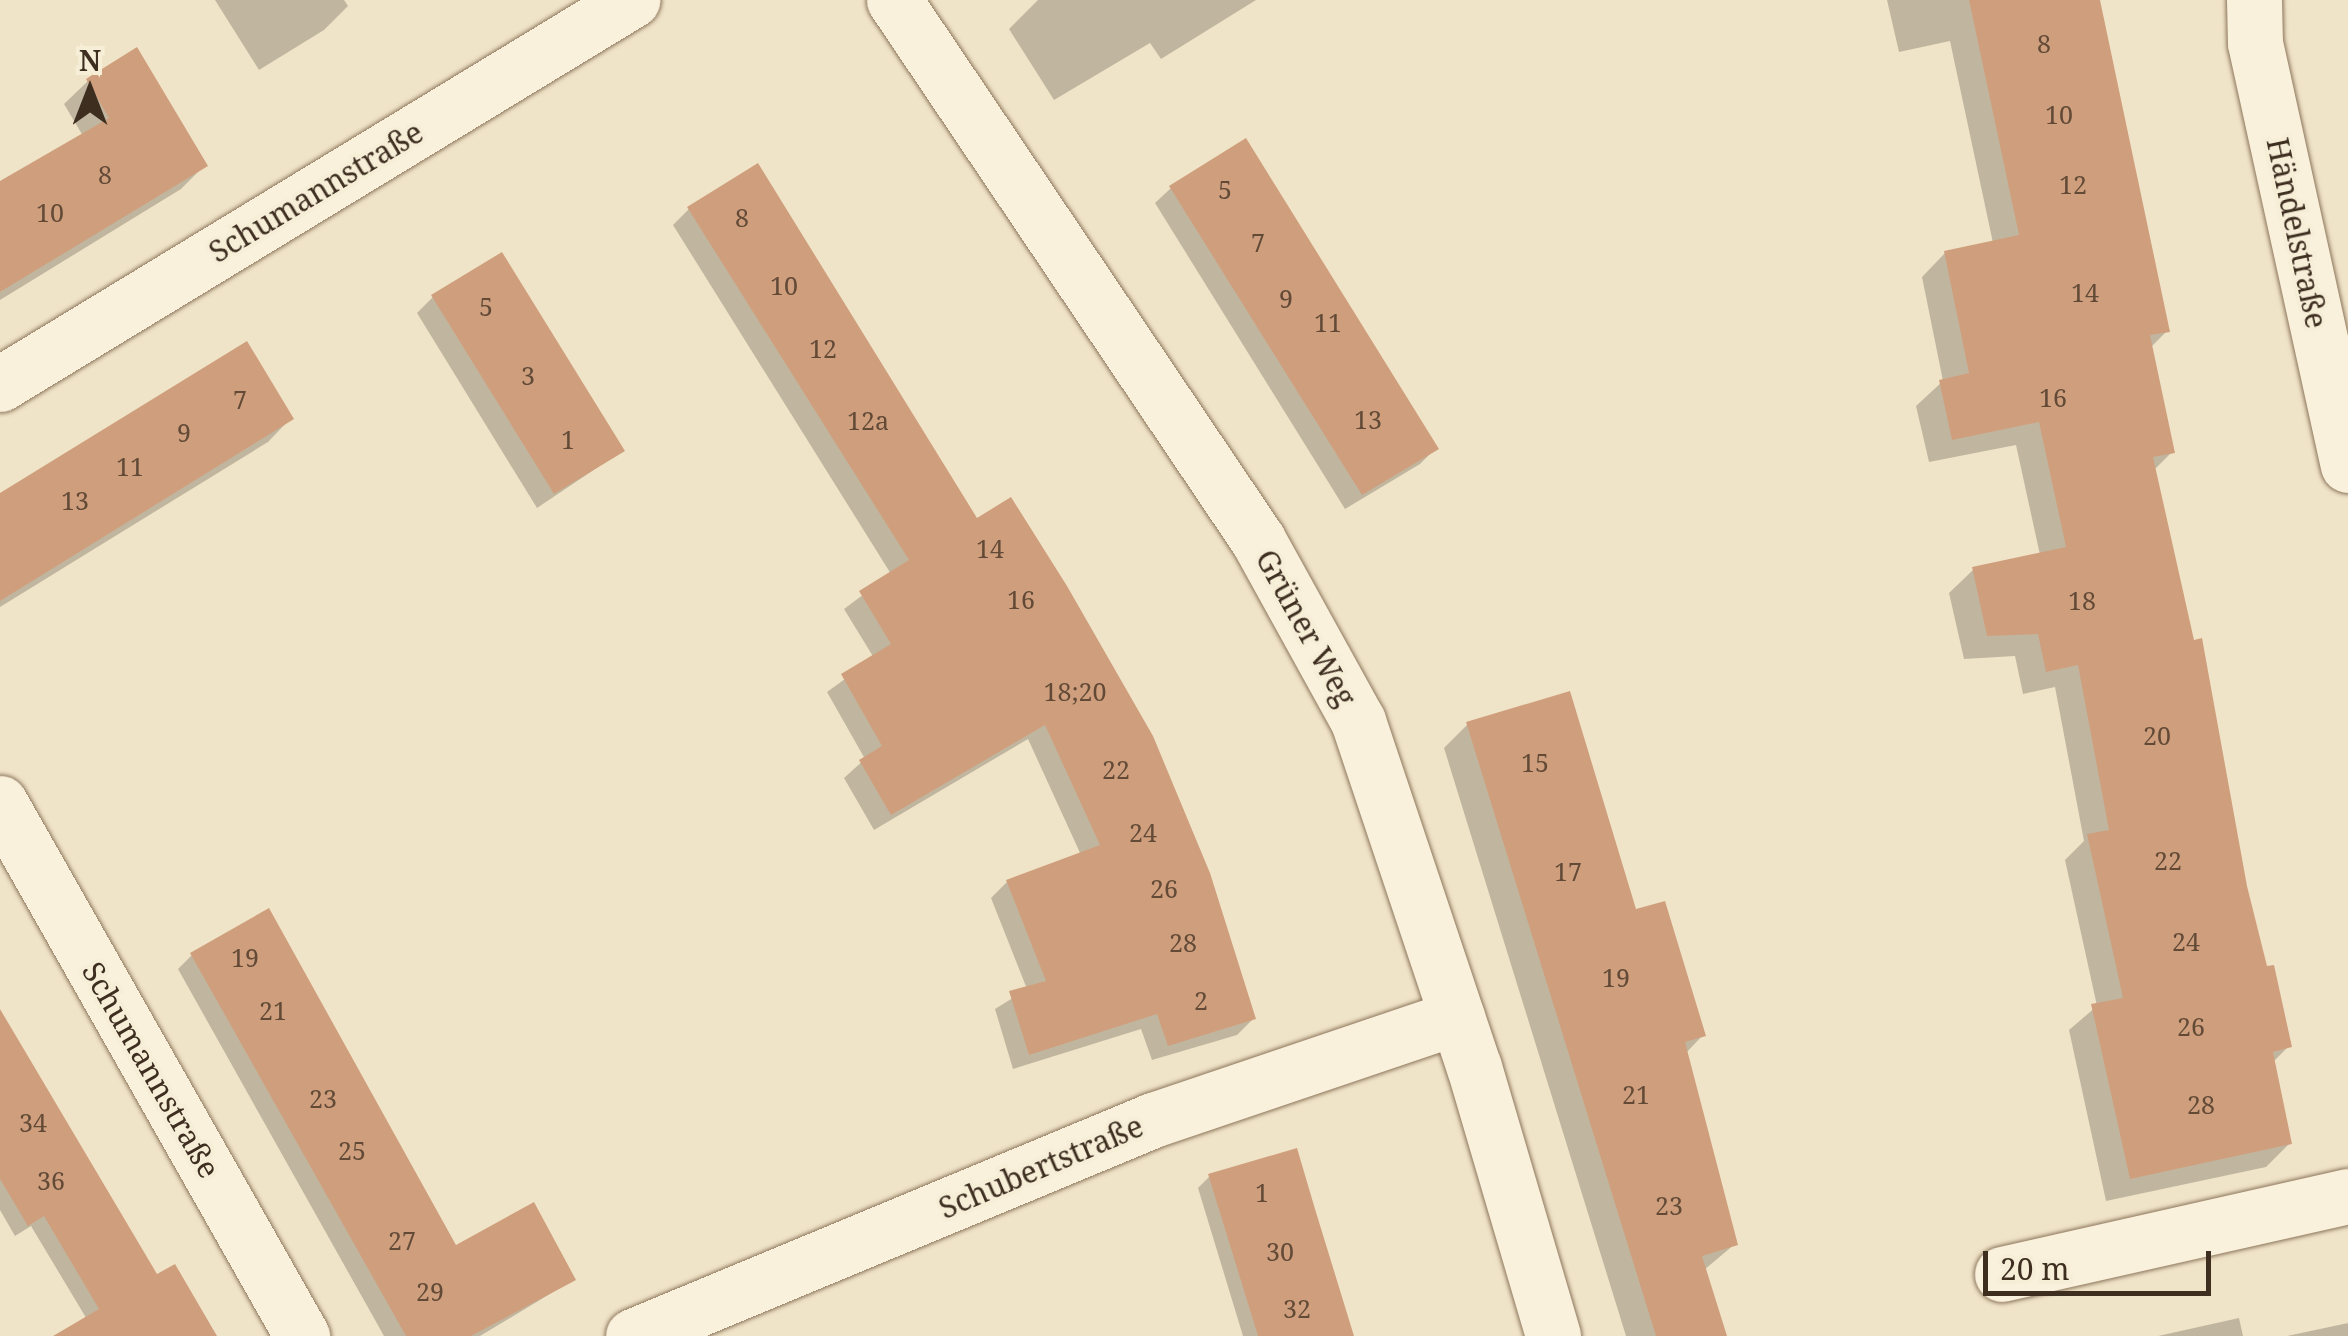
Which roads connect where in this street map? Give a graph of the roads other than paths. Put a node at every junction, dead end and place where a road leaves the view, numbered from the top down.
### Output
1 (632, 0) edge
2 (894, 0) edge
3 (2254, 0) edge
4 (0, 384) edge
5 (2348, 465) edge
6 (0, 803) edge
7 (1457, 1017) junction
8 (2348, 1196) edge
9 (2002, 1274) dead end
10 (302, 1336) edge
11 (633, 1336) edge
12 (1552, 1336) edge

1 - 4 street, Schumannstraße
2 - 7 street, Grüner Weg
3 - 5 street, Händelstraße
6 - 10 street, Schumannstraße
7 - 11 street, Schubertstraße
7 - 12 street, Grüner Weg
8 - 9 street

